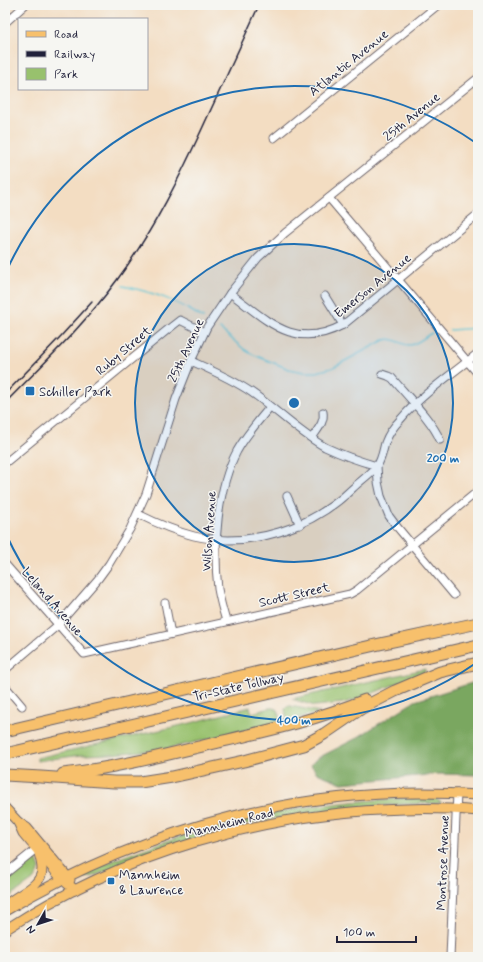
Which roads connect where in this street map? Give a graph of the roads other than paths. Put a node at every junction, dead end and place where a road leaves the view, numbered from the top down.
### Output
1 (25, 5) edge
2 (438, 5) edge
3 (5, 23) edge
4 (478, 78) edge
5 (274, 138) dead end
6 (329, 198) junction
7 (478, 214) edge
8 (398, 279) junction
9 (230, 293) junction
10 (325, 296) dead end
11 (343, 325) junction
12 (204, 332) junction
13 (478, 353) edge
14 (190, 361) junction
15 (467, 362) junction
16 (382, 374) dead end
17 (478, 374) edge
18 (414, 405) junction
19 (270, 407) junction
20 (323, 412) dead end
21 (312, 438) junction
22 (440, 440) dead end
23 (5, 463) edge
24 (377, 466) junction
25 (477, 494) edge
26 (287, 496) dead end
27 (138, 514) junction
28 (300, 525) junction
29 (217, 539) junction
30 (411, 545) junction
31 (5, 564) edge
32 (454, 595) dead end
33 (165, 604) dead end
34 (478, 617) edge
35 (226, 621) junction
36 (478, 623) edge
37 (58, 625) junction
38 (439, 632) junction
39 (171, 634) junction
40 (478, 645) edge
41 (84, 654) joint
42 (478, 662) edge
43 (5, 670) edge
44 (430, 676) junction
45 (5, 686) edge
46 (22, 706) dead end
47 (5, 731) edge
48 (5, 754) edge
49 (5, 776) edge
50 (41, 777) junction
51 (457, 793) junction
52 (478, 795) edge
53 (5, 808) edge
54 (456, 809) junction
55 (478, 811) edge
56 (18, 822) junction
57 (37, 850) junction
58 (5, 874) edge
59 (65, 878) junction
60 (75, 890) junction
61 (5, 906) edge
62 (5, 911) edge
63 (5, 930) edge
64 (450, 957) edge

1 - 3 street
2 - 5 street, Atlantic Avenue
4 - 6 street, 25th Avenue
6 - 8 street
6 - 9 street, 25th Avenue
7 - 8 street, Emerson Avenue
8 - 11 street, Emerson Avenue
8 - 15 street
9 - 11 street, Emerson Avenue
9 - 12 street, 25th Avenue
10 - 11 street
12 - 14 street, 25th Avenue
12 - 23 street, Ruby Street
13 - 15 street
14 - 19 street
14 - 27 street, 25th Avenue
15 - 17 street
15 - 18 street
16 - 18 street
18 - 22 street
18 - 24 street
19 - 21 street
19 - 29 street, Wilson Avenue
20 - 21 street
21 - 24 street
24 - 28 street
24 - 30 street
25 - 30 street, Scott Street
26 - 28 street
27 - 29 street
27 - 37 street, 25th Avenue
28 - 29 street
29 - 35 street, Wilson Avenue
30 - 32 street
30 - 35 street, Scott Street
31 - 37 street, Leland Avenue
33 - 39 street
34 - 38 highway
35 - 39 street, Scott Street
36 - 38 highway, Tri-State Tollway
37 - 41 street, Leland Avenue
37 - 43 street, 25th Avenue
38 - 47 highway, Tri-State Tollway
39 - 41 street, Scott Street
40 - 48 highway, Tri-State Tollway
42 - 44 highway
44 - 50 highway
44 - 50 highway
45 - 46 street
49 - 50 highway
51 - 52 main road, Mannheim Road
51 - 54 street, Montrose Avenue
51 - 59 main road, Mannheim Road
53 - 56 main road
54 - 55 main road, Mannheim Road
54 - 60 main road, Mannheim Road
54 - 64 street, Montrose Avenue
56 - 57 main road
56 - 59 main road
57 - 58 street
57 - 59 main road
57 - 61 main road
59 - 60 main road
59 - 62 main road, Mannheim Road
60 - 63 main road, Mannheim Road

